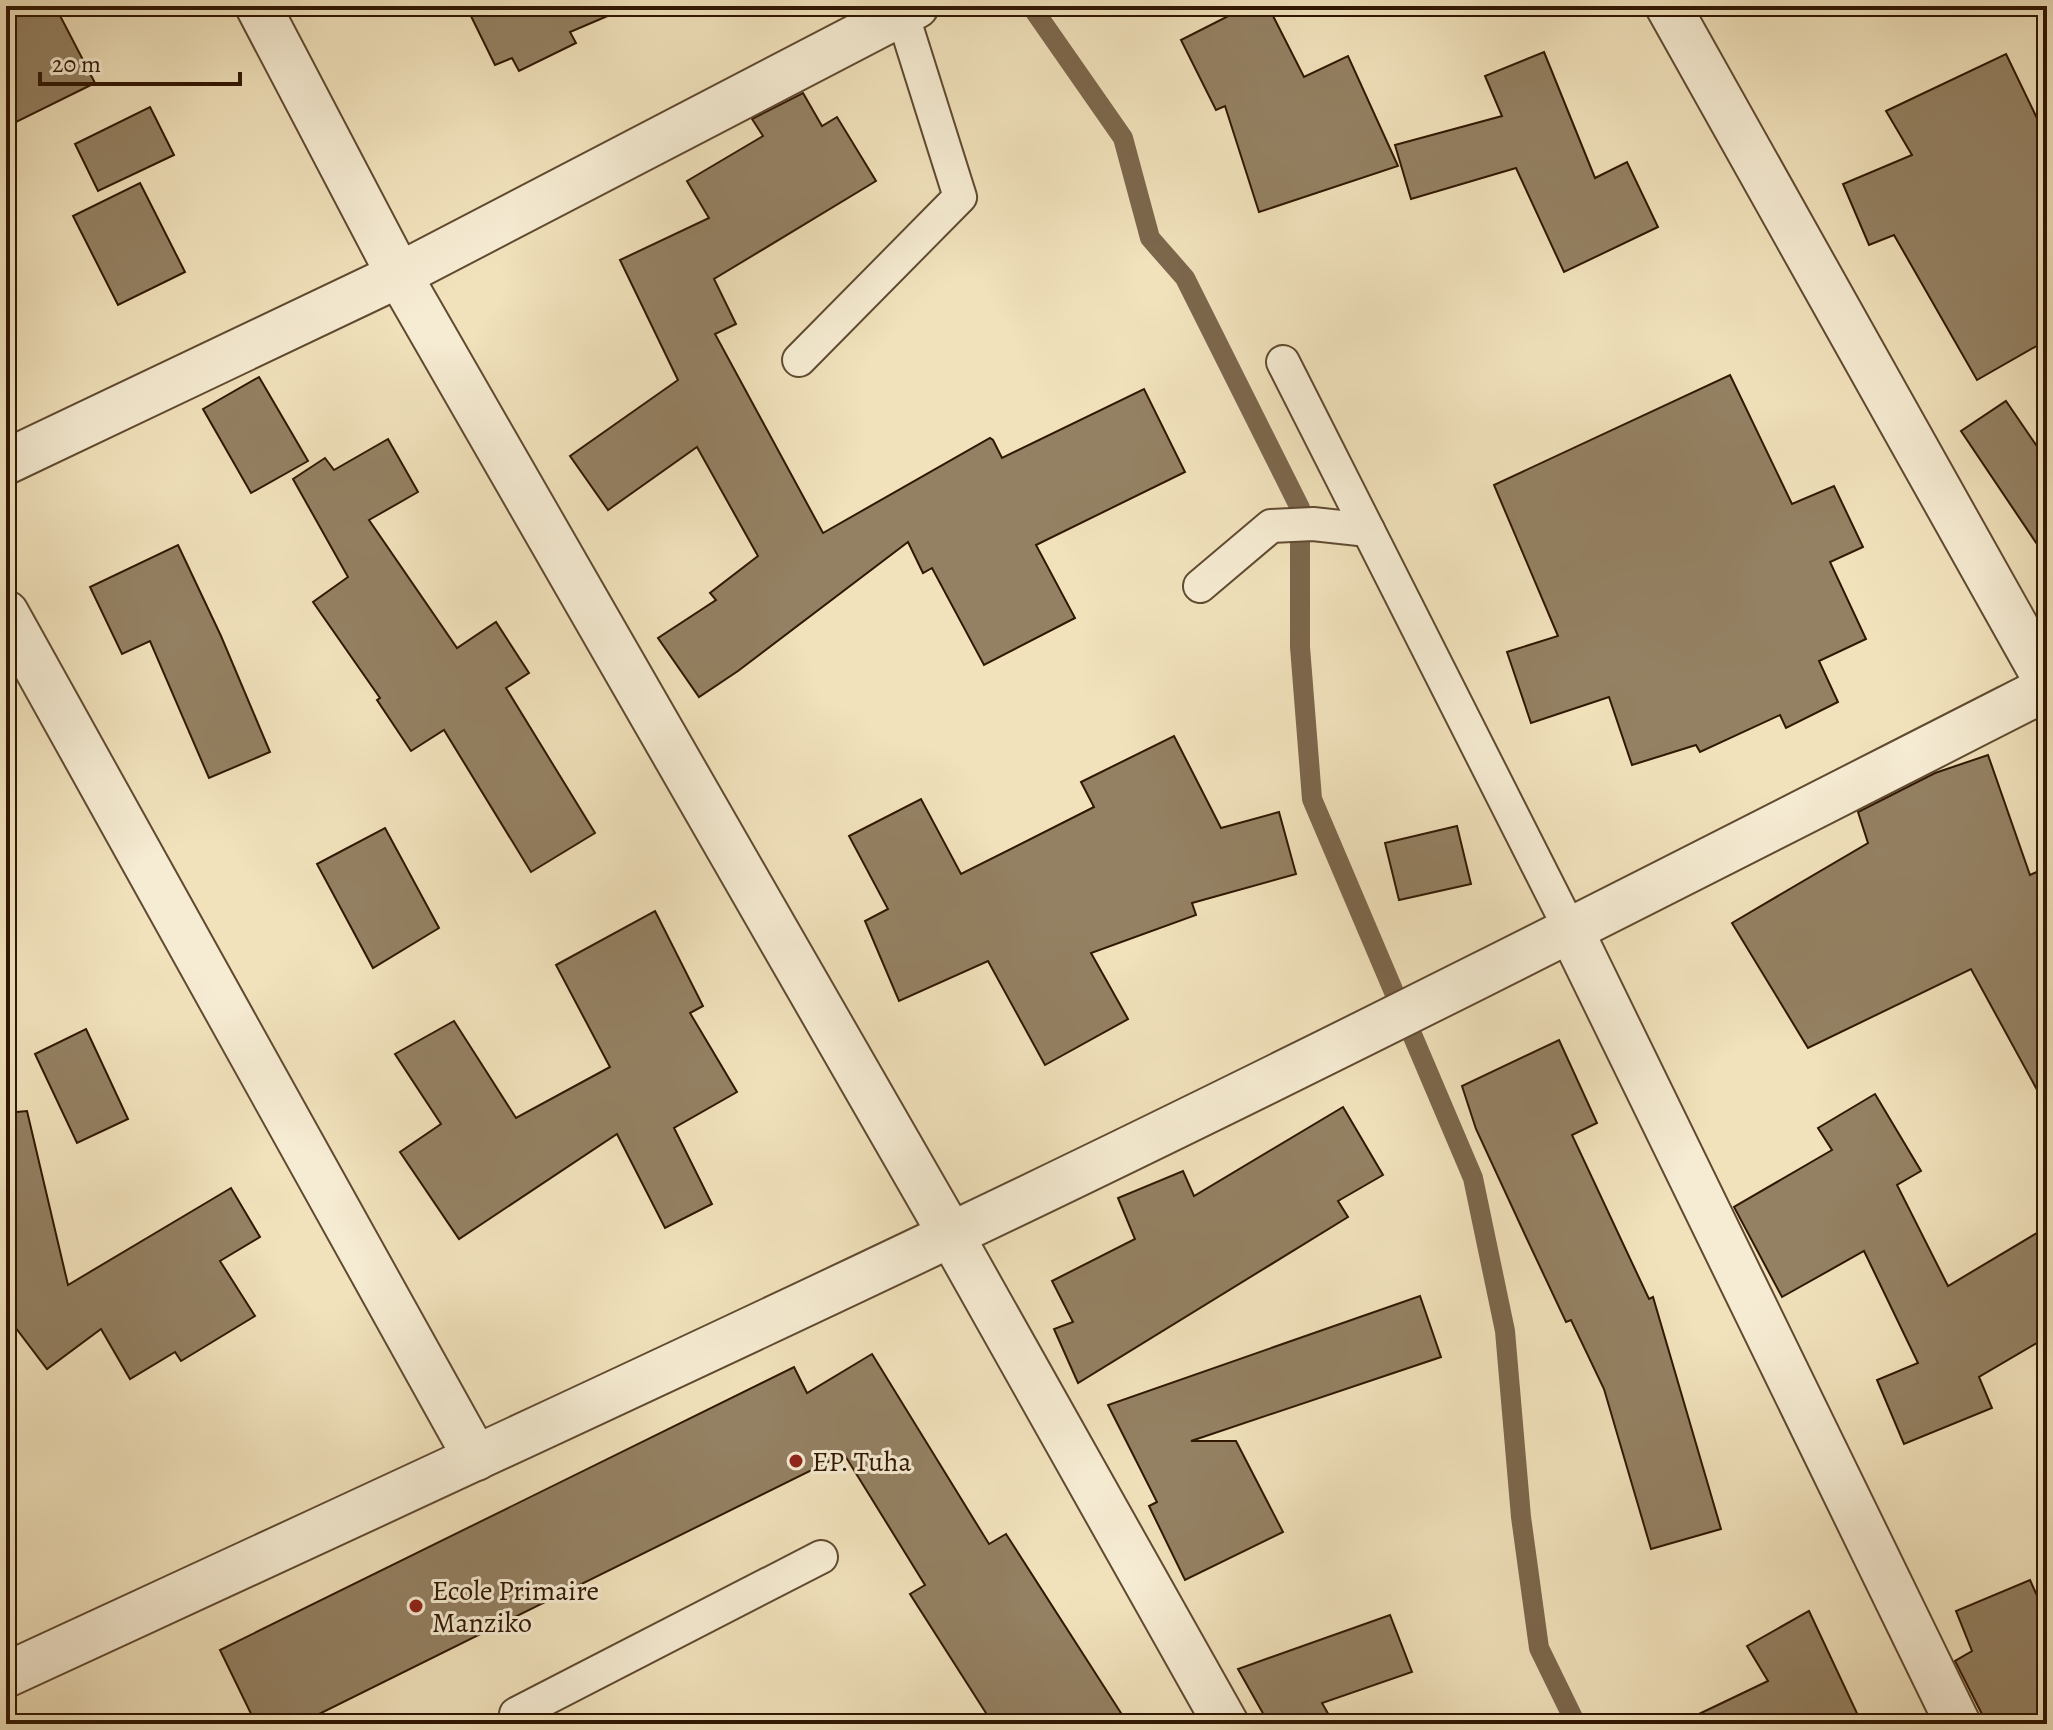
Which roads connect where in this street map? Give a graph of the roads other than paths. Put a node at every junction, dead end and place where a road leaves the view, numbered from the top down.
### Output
1 (258, 6) edge
2 (1668, 6) edge
3 (909, 10) edge
4 (399, 275) junction
5 (799, 360) dead end
6 (1283, 362) dead end
7 (6, 462) edge
8 (1368, 530) junction
9 (1200, 586) dead end
10 (6, 613) edge
11 (2047, 685) edge
12 (1571, 931) junction
13 (951, 1235) junction
14 (476, 1458) junction
15 (821, 1557) dead end
16 (6, 1675) edge
17 (521, 1724) edge
18 (1226, 1724) edge
19 (1958, 1724) edge

1 - 4 street
2 - 11 street
3 - 4 street
3 - 5 lane
4 - 7 street
4 - 13 street
6 - 8 lane
8 - 9 lane
8 - 12 lane
10 - 14 street
11 - 12 street
12 - 13 street
12 - 19 street
13 - 14 street
13 - 18 street
14 - 16 street
15 - 17 lane

